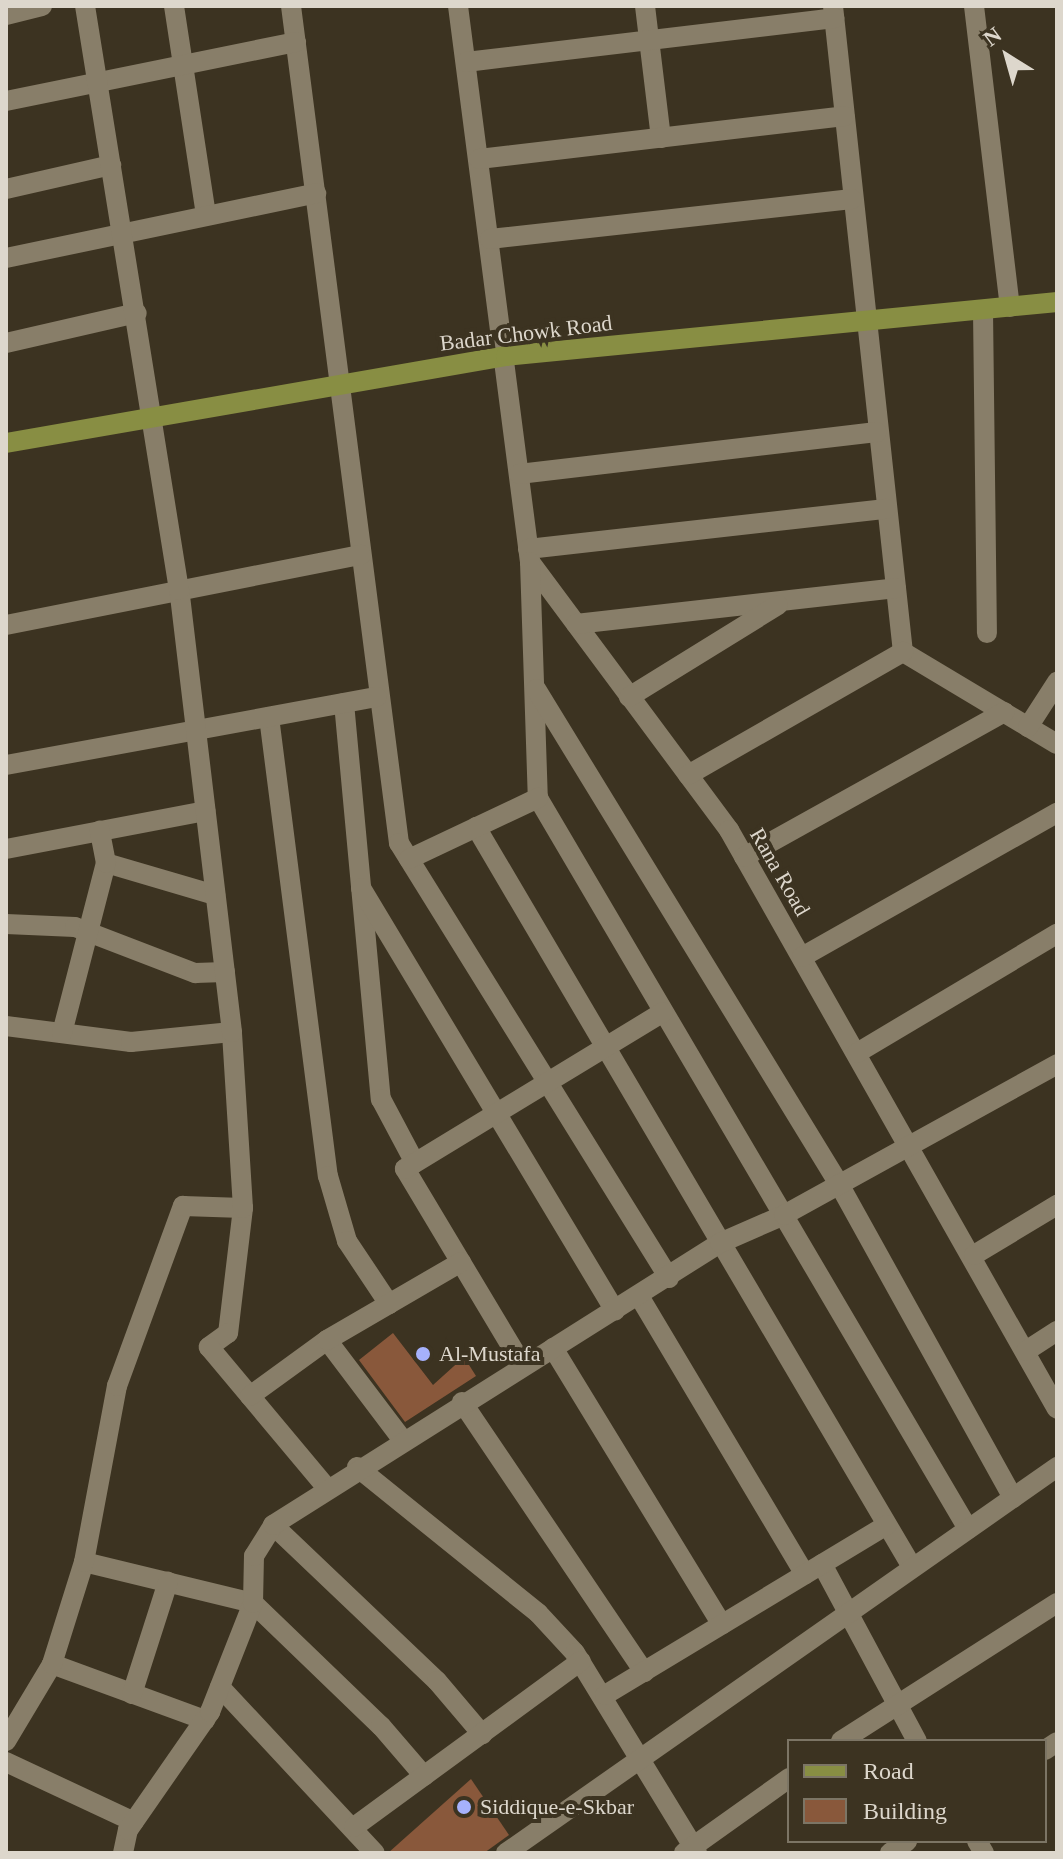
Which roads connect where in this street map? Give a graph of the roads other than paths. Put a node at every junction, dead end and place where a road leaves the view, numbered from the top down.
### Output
1 (42, 6) edge
2 (85, 6) edge
3 (174, 6) edge
4 (291, 6) edge
5 (458, 6) edge
6 (645, 6) edge
7 (974, 6) edge
8 (833, 12) edge
9 (6, 15) edge
10 (649, 41) junction
11 (296, 42) junction
12 (466, 62) junction
13 (184, 64) junction
14 (96, 81) junction
15 (6, 101) edge
16 (844, 116) junction
17 (661, 138) junction
18 (479, 159) junction
19 (111, 165) junction
20 (6, 189) edge
21 (316, 193) junction
22 (852, 199) junction
23 (206, 214) junction
24 (123, 230) junction
25 (490, 239) junction
26 (6, 258) edge
27 (1057, 302) edge
28 (1010, 307) junction
29 (983, 311) junction
30 (137, 313) junction
31 (865, 323) junction
32 (6, 343) edge
33 (506, 356) junction
34 (341, 382) junction
35 (155, 412) junction
36 (877, 432) junction
37 (6, 443) edge
38 (519, 474) junction
39 (886, 509) junction
40 (361, 555) junction
41 (529, 555) junction
42 (896, 588) junction
43 (179, 590) junction
44 (784, 600) junction
45 (576, 624) junction
46 (6, 625) edge
47 (987, 633) dead end
48 (903, 652) junction
49 (1057, 682) edge
50 (534, 686) junction
51 (377, 697) junction
52 (629, 697) junction
53 (344, 703) junction
54 (1004, 712) junction
55 (269, 717) junction
56 (1028, 727) junction
57 (195, 730) junction
58 (1057, 744) edge
59 (6, 765) edge
60 (688, 775) junction
61 (538, 798) junction
62 (205, 811) junction
63 (1057, 813) edge
64 (476, 827) junction
65 (100, 831) junction
66 (6, 849) edge
67 (744, 857) junction
68 (409, 859) junction
69 (106, 863) junction
70 (361, 888) junction
71 (215, 895) junction
72 (6, 924) edge
73 (86, 930) junction
74 (1057, 934) edge
75 (802, 957) junction
76 (225, 972) junction
77 (663, 1012) junction
78 (6, 1026) edge
79 (232, 1032) junction
80 (62, 1033) junction
81 (604, 1048) junction
82 (857, 1053) junction
83 (1057, 1064) edge
84 (551, 1080) junction
85 (497, 1113) junction
86 (911, 1145) junction
87 (415, 1163) junction
88 (839, 1184) junction
89 (1057, 1205) edge
90 (243, 1208) junction
91 (784, 1215) junction
92 (720, 1243) junction
93 (974, 1255) junction
94 (461, 1262) junction
95 (669, 1278) junction
96 (639, 1296) junction
97 (389, 1304) junction
98 (615, 1311) junction
99 (1057, 1331) edge
100 (327, 1340) junction
101 (553, 1348) junction
102 (1026, 1351) junction
103 (523, 1366) junction
104 (250, 1396) junction
105 (462, 1402) junction
106 (1057, 1409) edge
107 (402, 1439) junction
108 (357, 1467) junction
109 (1057, 1467) edge
110 (326, 1487) junction
111 (1013, 1498) junction
112 (273, 1525) junction
113 (887, 1525) junction
114 (968, 1529) junction
115 (84, 1562) junction
116 (912, 1567) junction
117 (814, 1569) junction
118 (168, 1582) junction
119 (253, 1603) junction
120 (1057, 1603) edge
121 (849, 1614) junction
122 (722, 1625) junction
123 (581, 1661) junction
124 (52, 1664) junction
125 (644, 1672) junction
126 (220, 1687) junction
127 (132, 1694) junction
128 (605, 1695) junction
129 (894, 1702) junction
130 (205, 1720) junction
131 (482, 1734) junction
132 (844, 1739) edge
133 (916, 1739) edge
134 (6, 1741) edge
135 (641, 1754) junction
136 (6, 1762) edge
137 (424, 1776) junction
138 (787, 1779) edge
139 (134, 1822) junction
140 (354, 1827) junction
141 (691, 1851) edge
142 (123, 1853) edge
143 (375, 1853) edge
144 (506, 1853) edge

1 - 9 street
2 - 14 street
3 - 13 street
4 - 11 street
5 - 12 street, Rana Road
6 - 10 street
7 - 28 street
8 - 10 street
8 - 16 street
10 - 12 street
10 - 17 street
11 - 13 street
11 - 21 street
12 - 18 street, Rana Road
13 - 14 street
13 - 23 street
14 - 15 street
14 - 19 street
16 - 17 street
16 - 22 street
17 - 18 street
18 - 25 street, Rana Road
19 - 20 street
19 - 24 street
21 - 23 street
21 - 34 street
22 - 25 street
22 - 31 street
23 - 24 street
24 - 26 street
24 - 30 street
25 - 33 street, Rana Road
27 - 28 main road, Badar Chowk Road
28 - 29 main road, Badar Chowk Road
29 - 31 main road, Badar Chowk Road
29 - 47 street
30 - 32 street
30 - 35 street
31 - 33 main road, Badar Chowk Road
31 - 36 street
33 - 34 main road, Badar Chowk Road
33 - 38 street, Rana Road
34 - 35 main road, Badar Chowk Road
34 - 40 street
35 - 37 main road, Badar Chowk Road
35 - 43 street
36 - 38 street
36 - 39 street
38 - 41 street, Rana Road
39 - 41 street
39 - 42 street
40 - 43 street
40 - 51 street
41 - 45 street, Rana Road
41 - 50 street
42 - 44 street
42 - 48 street
43 - 46 street
43 - 57 street
44 - 45 street
44 - 52 street
45 - 52 street, Rana Road
48 - 54 street
48 - 60 street
49 - 56 street
50 - 61 street
50 - 88 street
51 - 53 street
51 - 68 street
52 - 60 street, Rana Road
53 - 55 street
53 - 70 street
54 - 56 street
54 - 67 street
55 - 57 street
55 - 97 street
56 - 58 street
57 - 59 street
57 - 62 street
60 - 67 street, Rana Road
61 - 64 street
61 - 77 street
62 - 65 street
62 - 71 street
63 - 75 street
64 - 68 street
64 - 81 street
65 - 66 street
65 - 69 street
67 - 75 street, Rana Road
68 - 84 street
69 - 71 street
69 - 73 street
70 - 85 street
70 - 87 street
71 - 76 street
72 - 73 street
73 - 76 street
73 - 80 street
74 - 82 street
75 - 82 street, Rana Road
76 - 79 street
77 - 81 street
77 - 91 street
78 - 80 street
79 - 80 street
79 - 90 street
81 - 84 street
81 - 92 street
82 - 86 street, Rana Road
83 - 86 street
84 - 85 street
84 - 95 street
85 - 87 street
85 - 98 street
86 - 88 street
86 - 93 street, Rana Road
87 - 94 street
88 - 91 street
88 - 111 street
89 - 93 street
90 - 104 street
90 - 115 street
91 - 92 street
91 - 114 street
92 - 95 street
92 - 113 street
93 - 102 street, Rana Road
94 - 97 street
94 - 103 street
95 - 96 street
96 - 98 street
96 - 117 street
97 - 100 street
98 - 101 street
99 - 102 street
100 - 104 street
100 - 107 street
101 - 103 street
101 - 122 street
102 - 106 street, Rana Road
103 - 105 street
104 - 110 street
105 - 107 street
105 - 125 street
107 - 108 street
108 - 110 street
108 - 123 street
109 - 111 street
110 - 112 street
111 - 114 street
112 - 119 street
112 - 131 street
113 - 116 street
113 - 117 street
114 - 116 street
115 - 118 street
115 - 124 street
116 - 121 street
117 - 121 street
117 - 122 street
118 - 119 street
118 - 127 street
119 - 126 street
119 - 137 street
120 - 129 street
121 - 129 street
121 - 135 street
122 - 125 street
123 - 128 street
123 - 131 street
124 - 127 street
124 - 134 street
125 - 128 street
126 - 130 street
126 - 140 street
127 - 130 street
128 - 135 street
129 - 132 street
129 - 133 street
130 - 139 street
131 - 137 street
135 - 141 street
135 - 144 street
136 - 139 street
137 - 140 street
138 - 141 street
139 - 142 street
140 - 143 street

